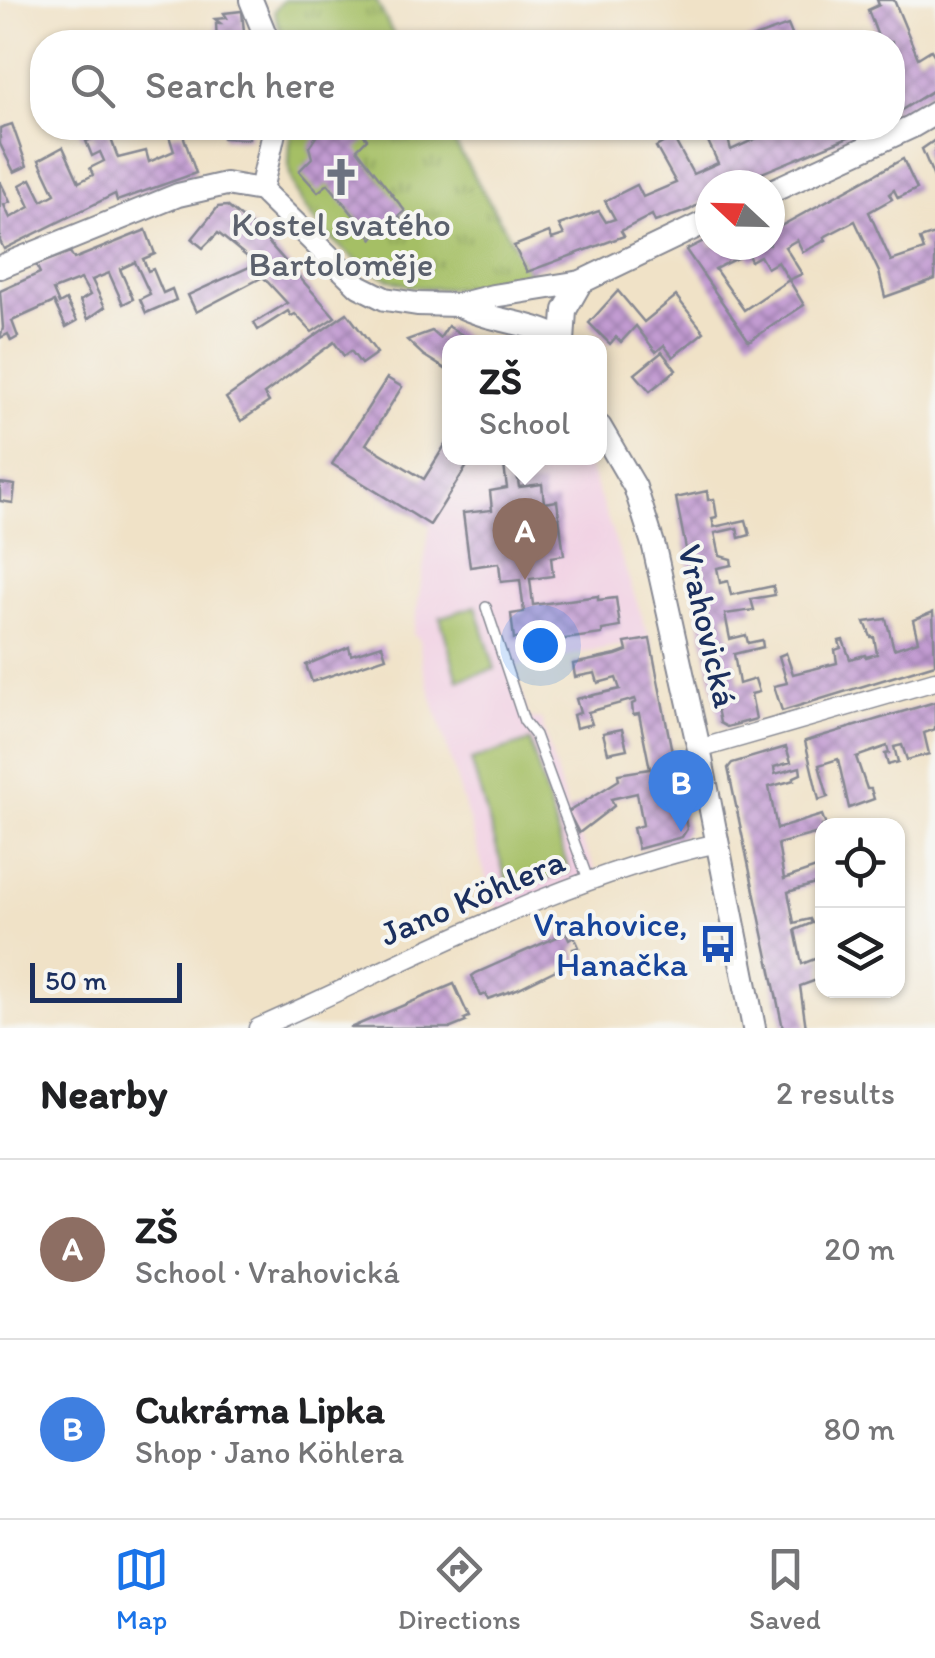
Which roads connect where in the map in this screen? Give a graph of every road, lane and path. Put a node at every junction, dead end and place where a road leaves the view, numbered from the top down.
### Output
1 (252, 1) edge
2 (263, 30) edge
3 (935, 113) edge
4 (905, 130) edge
5 (271, 140) edge
6 (884, 140) edge
7 (785, 185) edge
8 (261, 190) junction
9 (695, 227) edge
10 (0, 268) edge
11 (581, 282) junction
12 (458, 305) junction
13 (551, 335) edge
14 (563, 335) edge
15 (607, 439) edge
16 (486, 607) dead end
17 (935, 681) edge
18 (699, 749) junction
19 (718, 843) junction
20 (589, 882) junction
21 (747, 1026) edge
22 (258, 1028) edge

1 - 2 street
3 - 4 street
5 - 8 street
6 - 7 street
8 - 10 street
8 - 12 street
9 - 11 street
11 - 12 street
11 - 14 street
12 - 13 street
15 - 18 street, Vrahovická
16 - 20 lane
17 - 18 street
18 - 19 street, Vrahovická
19 - 20 street, Jano Köhlera
19 - 21 street, Vrahovická
20 - 22 street, Jano Köhlera

